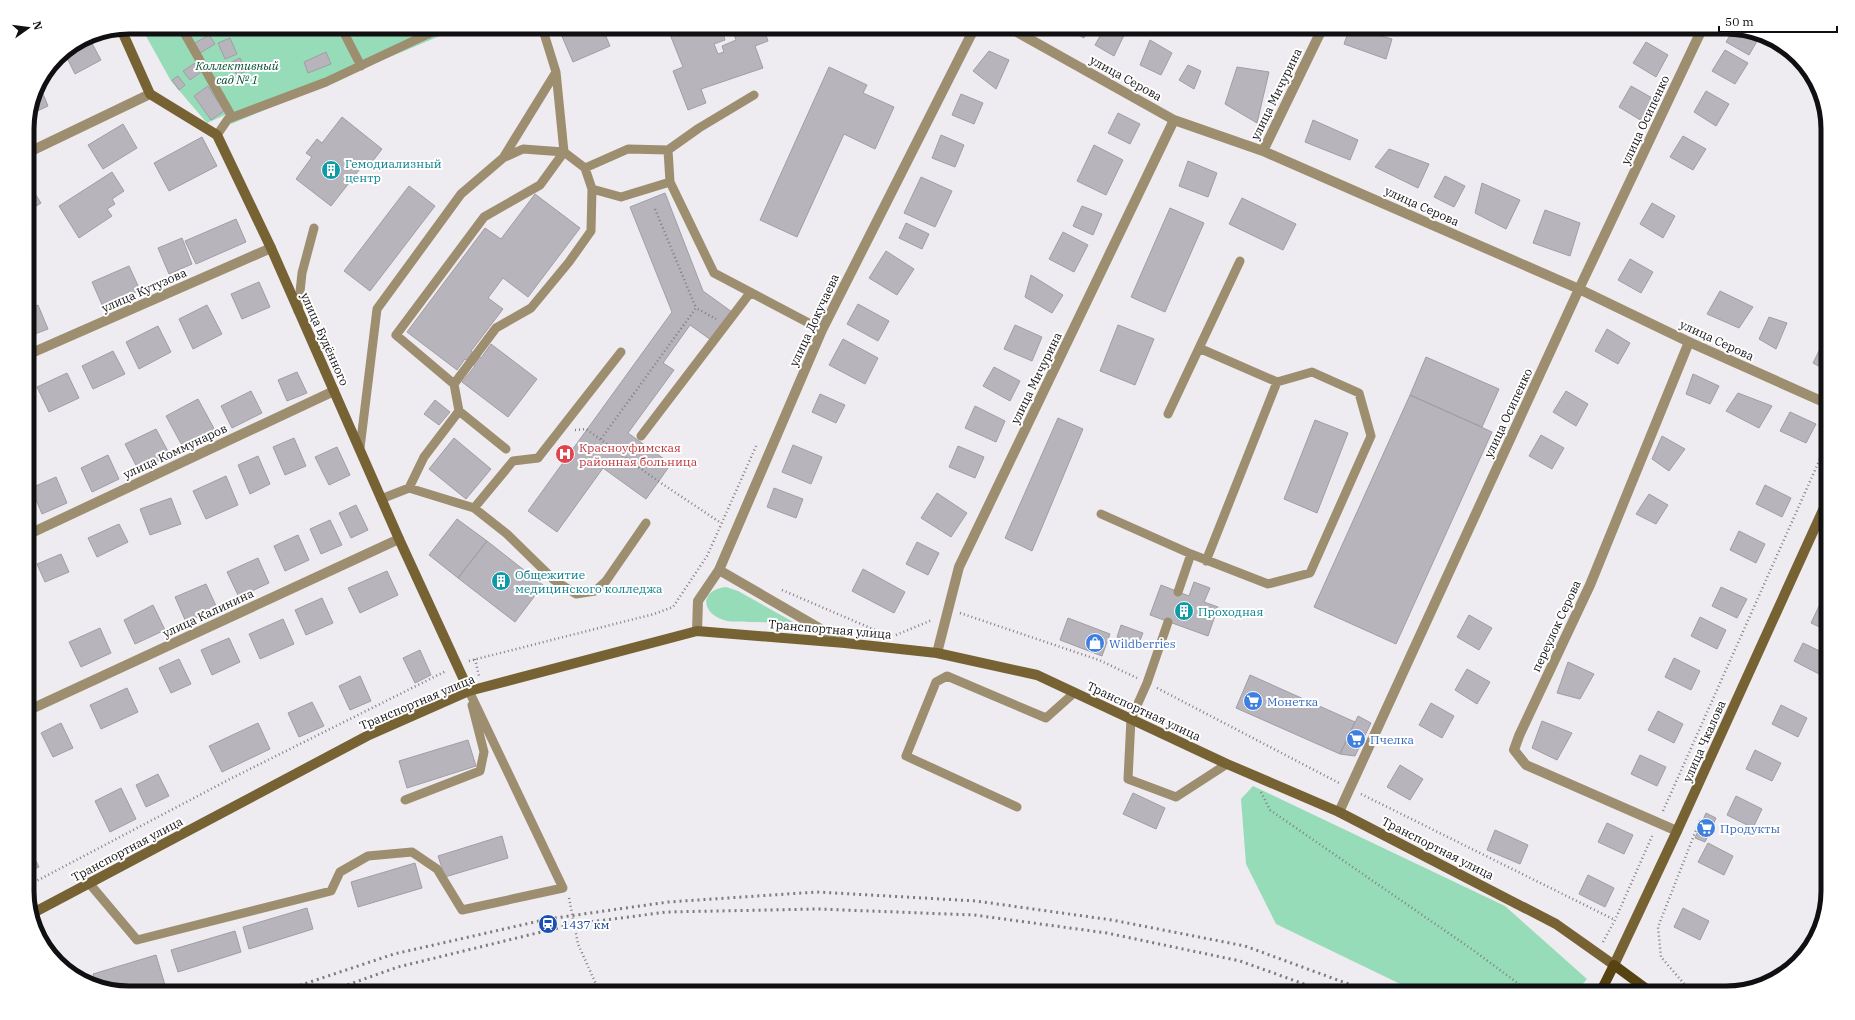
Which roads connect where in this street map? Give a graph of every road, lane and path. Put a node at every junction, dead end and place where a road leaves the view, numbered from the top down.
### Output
1 (123, 34) edge
2 (185, 34) edge
3 (345, 34) edge
4 (428, 34) edge
5 (544, 34) edge
6 (971, 34) edge
7 (1020, 34) edge
8 (1320, 34) edge
9 (1700, 34) edge
10 (361, 66) junction
11 (556, 72) junction
12 (150, 94) junction
13 (754, 95) dead end
14 (232, 117) junction
15 (1174, 120) junction
16 (217, 135) junction
17 (668, 150) junction
18 (34, 151) edge
19 (1263, 151) junction
20 (564, 152) junction
21 (503, 158) junction
22 (585, 168) junction
23 (670, 182) junction
24 (592, 189) junction
25 (655, 209) dead end
26 (314, 228) dead end
27 (271, 248) junction
28 (1240, 261) dead end
29 (1579, 289) junction
30 (750, 293) junction
31 (696, 308) junction
32 (298, 311) junction
33 (718, 320) dead end
34 (822, 330) junction
35 (1689, 342) junction
36 (1199, 348) junction
37 (34, 352) edge
38 (621, 352) dead end
39 (1277, 382) junction
40 (454, 384) junction
41 (334, 391) junction
42 (1821, 401) edge
43 (459, 411) junction
44 (1168, 414) dead end
45 (586, 429) dead end
46 (641, 436) dead end
47 (760, 438) dead end
48 (601, 439) junction
49 (360, 448) junction
50 (506, 449) dead end
51 (1821, 457) edge
52 (409, 488) junction
53 (382, 499) junction
54 (474, 508) junction
55 (1100, 514) dead end
56 (1821, 514) edge
57 (646, 523) dead end
58 (721, 523) junction
59 (34, 532) edge
60 (399, 539) junction
61 (1191, 554) junction
62 (707, 556) junction
63 (1206, 561) junction
64 (721, 566) junction
65 (775, 587) dead end
66 (1178, 592) dead end
67 (947, 615) junction
68 (1168, 622) dead end
69 (697, 631) junction
70 (885, 634) dead end
71 (892, 637) dead end
72 (845, 642) junction
73 (938, 653) junction
74 (458, 666) junction
75 (1147, 683) junction
76 (469, 690) junction
77 (1074, 693) junction
78 (34, 708) edge
79 (1130, 719) junction
80 (1227, 764) junction
81 (1253, 775) junction
82 (1350, 788) junction
83 (405, 800) dead end
84 (1017, 807) dead end
85 (1339, 812) junction
86 (1700, 820) dead end
87 (1658, 823) junction
88 (1677, 831) junction
89 (34, 882) edge
90 (89, 883) junction
91 (37, 911) edge
92 (1615, 920) junction
93 (1596, 953) junction
94 (1614, 964) junction
95 (1522, 986) edge
96 (1603, 986) edge
97 (1643, 986) edge
98 (1686, 986) edge

1 - 12 main road
2 - 14 lane
3 - 10 lane
4 - 10 lane
5 - 11 lane
6 - 34 street, улица Докучаева
7 - 15 street, улица Серова
8 - 19 street, улица Мичурина
9 - 29 street, улица Осипенко
10 - 14 lane
11 - 20 lane
11 - 21 lane
12 - 16 main road
12 - 18 street
13 - 17 lane
14 - 16 lane
15 - 19 street, улица Серова
15 - 67 street, улица Мичурина
16 - 27 main road, улица Будённого
17 - 22 lane
17 - 23 lane
19 - 29 street, улица Серова
20 - 21 lane
20 - 22 lane
20 - 40 lane
21 - 49 lane
22 - 24 lane
23 - 24 lane
23 - 30 lane
24 - 40 lane
25 - 31 path
26 - 32 lane
27 - 32 main road, улица Будённого
27 - 37 street, улица Кутузова
28 - 36 lane
29 - 35 street, улица Серова
29 - 82 street, улица Осипенко
30 - 34 lane
30 - 46 lane
31 - 33 path
31 - 48 path
32 - 41 main road, улица Будённого
34 - 64 street, улица Докучаева
35 - 42 street, улица Серова
35 - 87 street, переулок Серова
36 - 39 lane
36 - 44 lane
38 - 54 lane
39 - 63 lane
39 - 63 lane
40 - 43 lane
41 - 49 main road, улица Будённого
41 - 59 street, улица Коммунаров
43 - 50 lane
43 - 52 lane
45 - 48 path
47 - 58 path
48 - 58 path
49 - 53 main road, улица Будённого
51 - 87 path
52 - 53 lane
52 - 54 lane
53 - 60 main road, улица Будённого
54 - 57 lane
55 - 61 lane
56 - 88 main road, улица Чкалова
58 - 62 path
60 - 74 main road, улица Будённого
60 - 78 street, улица Калинина
61 - 63 lane
61 - 66 lane
62 - 64 path
62 - 74 path
64 - 69 street, улица Докучаева
64 - 72 street
65 - 70 path
67 - 71 path
67 - 73 street, улица Мичурина
67 - 75 path
68 - 75 lane
69 - 72 main road, Транспортная улица
69 - 76 main road, Транспортная улица
72 - 73 main road, Транспортная улица
73 - 77 main road, Транспортная улица
74 - 76 main road, улица Будённого
74 - 89 path
75 - 79 lane
75 - 82 path
76 - 83 lane
76 - 90 main road, Транспортная улица
76 - 90 lane
77 - 79 main road, Транспортная улица
77 - 84 lane
79 - 80 main road, Транспортная улица
79 - 80 lane
80 - 81 main road, Транспортная улица
81 - 85 main road, Транспортная улица
81 - 95 path
82 - 85 street, улица Осипенко
82 - 92 path
85 - 93 main road, Транспортная улица
86 - 98 path
87 - 88 street, переулок Серова
87 - 92 path
88 - 94 main road, улица Чкалова
90 - 91 main road, Транспортная улица
92 - 93 path
93 - 94 main road, Транспортная улица
94 - 96 main road, улица Чкалова
94 - 97 main road

